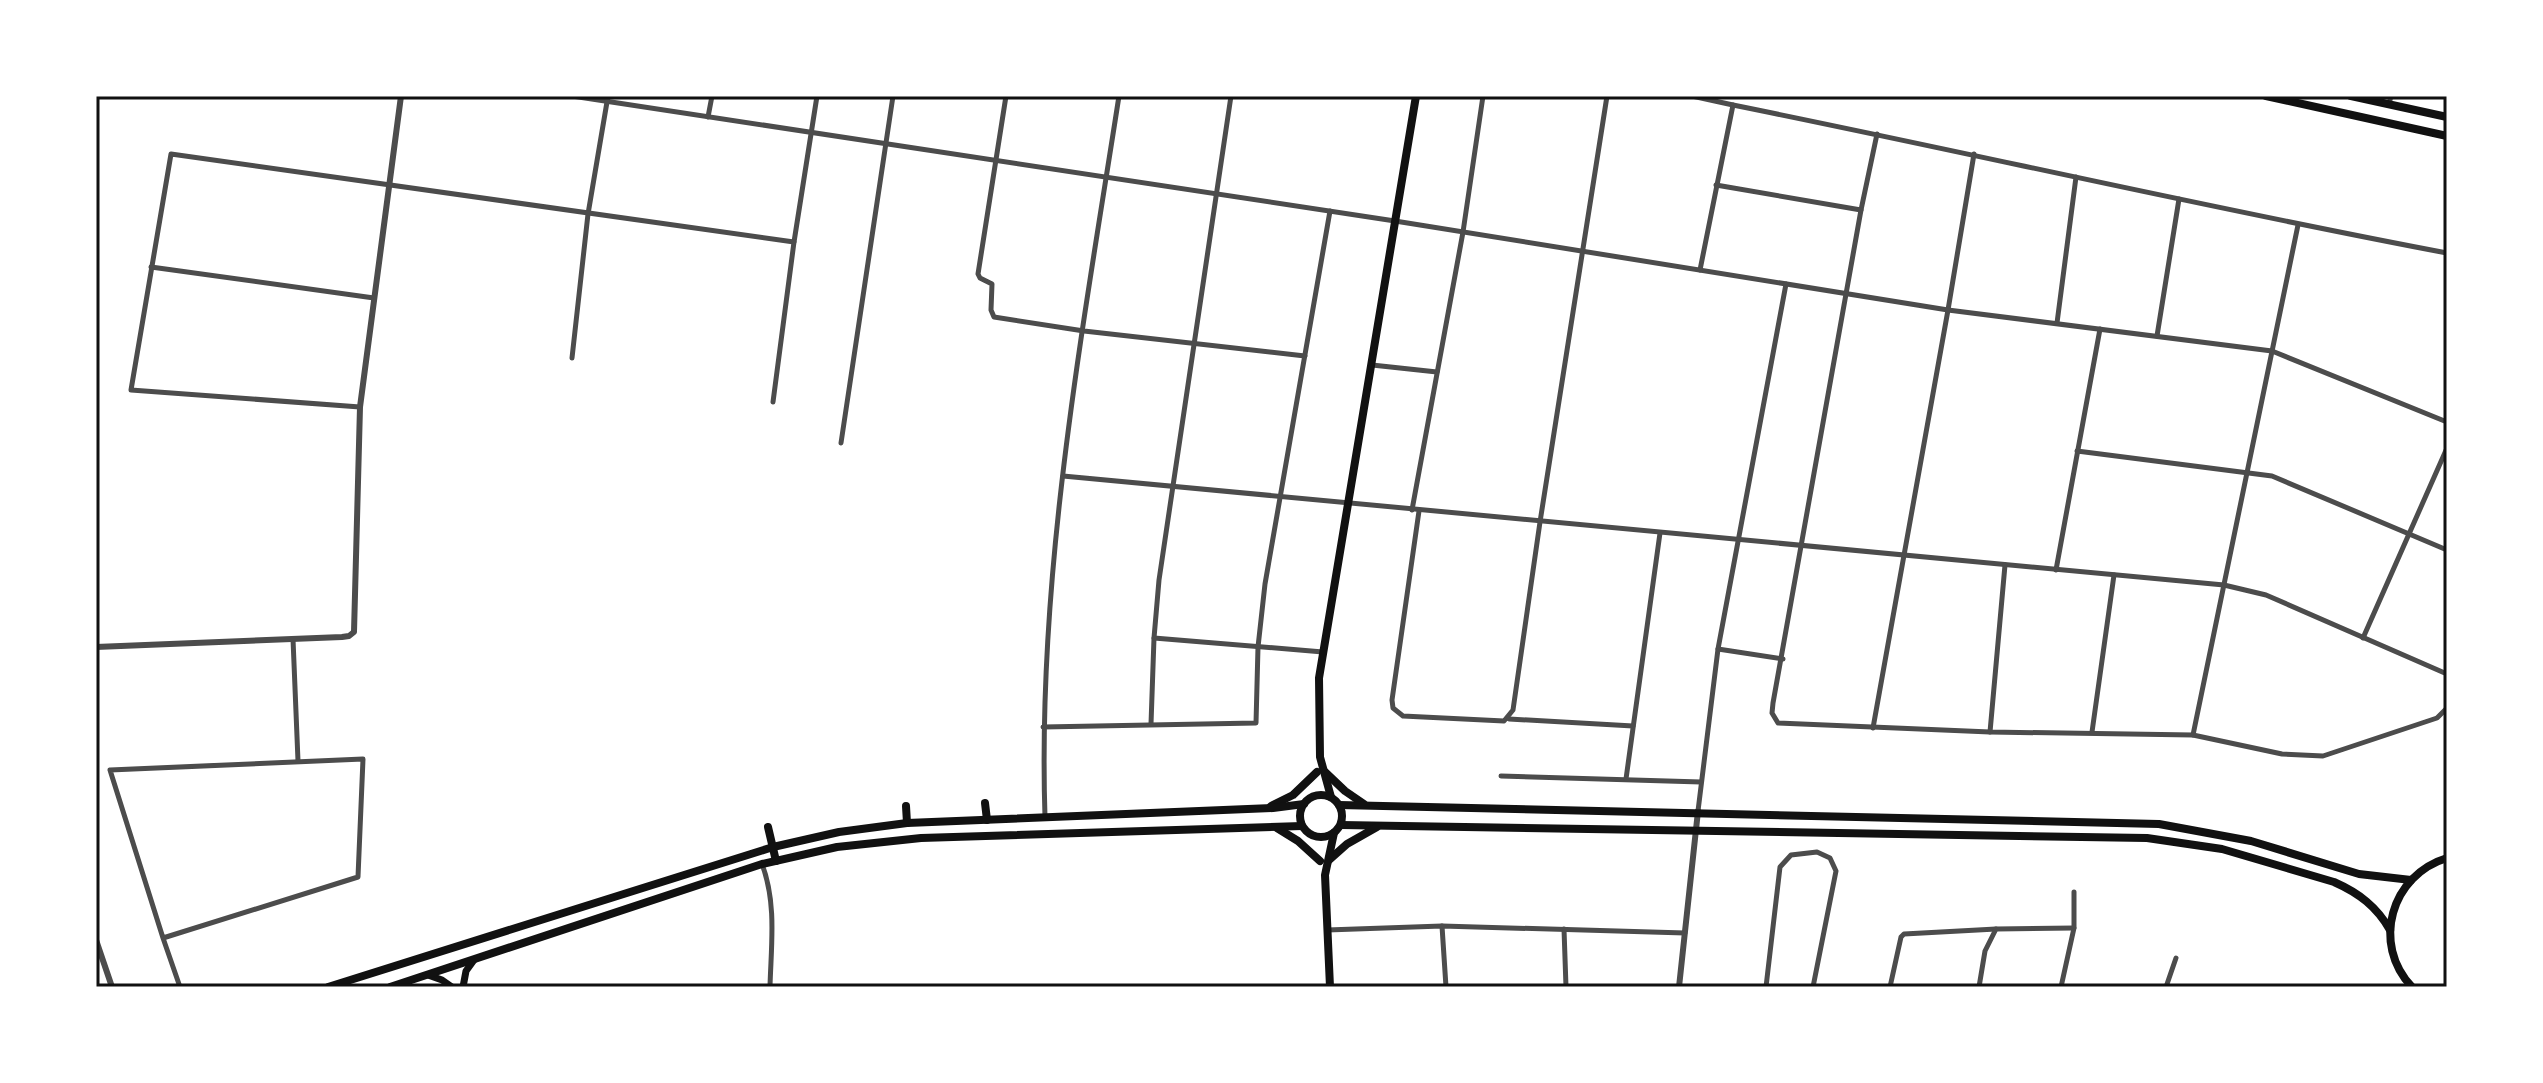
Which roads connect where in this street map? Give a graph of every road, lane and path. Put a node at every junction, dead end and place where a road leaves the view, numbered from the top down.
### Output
1 (401, 96) edge
2 (572, 96) edge
3 (712, 96) edge
4 (817, 96) edge
5 (893, 96) edge
6 (1006, 96) edge
7 (1119, 96) edge
8 (1231, 96) edge
9 (1416, 96) edge
10 (1483, 96) edge
11 (1607, 96) edge
12 (1692, 96) edge
13 (2266, 96) edge
14 (2351, 96) edge
15 (607, 99) edge
16 (2390, 100) edge
17 (1733, 105) junction
18 (708, 117) junction
19 (2447, 117) edge
20 (811, 133) junction
21 (1877, 134) junction
22 (2447, 136) edge
23 (886, 144) junction
24 (1974, 154) junction
25 (995, 160) junction
26 (1107, 177) junction
27 (2076, 177) junction
28 (389, 185) junction
29 (1716, 185) junction
30 (1216, 194) junction
31 (2179, 199) junction
32 (1861, 210) junction
33 (1330, 211) junction
34 (588, 214) junction
35 (1395, 221) junction
36 (2298, 225) junction
37 (1463, 232) junction
38 (794, 242) junction
39 (1583, 251) junction
40 (2447, 253) edge
41 (151, 267) junction
42 (1700, 270) junction
43 (1786, 284) junction
44 (1846, 293) junction
45 (374, 298) junction
46 (1948, 310) junction
47 (2057, 323) junction
48 (2100, 329) junction
49 (1084, 331) junction
50 (2157, 336) junction
51 (1194, 343) junction
52 (2272, 351) junction
53 (1305, 356) junction
54 (572, 358) dead end
55 (1371, 365) junction
56 (1437, 372) junction
57 (773, 402) dead end
58 (360, 407) junction
59 (2447, 422) edge
60 (841, 443) dead end
61 (2447, 448) edge
62 (2077, 451) junction
63 (2247, 472) junction
64 (1063, 476) junction
65 (1174, 486) junction
66 (1281, 497) junction
67 (1348, 504) junction
68 (1416, 510) junction
69 (1540, 522) junction
70 (1660, 533) junction
71 (2409, 533) junction
72 (1739, 540) junction
73 (1802, 546) junction
74 (2447, 550) edge
75 (1904, 556) junction
76 (2005, 565) junction
77 (2056, 570) junction
78 (2114, 575) junction
79 (2224, 585) junction
80 (1154, 638) junction
81 (2363, 638) junction
82 (293, 639) junction
83 (96, 647) edge
84 (1258, 647) junction
85 (1718, 649) junction
86 (1323, 652) junction
87 (1783, 659) junction
88 (2447, 674) edge
89 (2447, 708) edge
90 (1508, 719) junction
91 (1151, 724) junction
92 (1633, 726) junction
93 (1043, 727) junction
94 (1873, 728) junction
95 (1990, 732) junction
96 (2092, 732) junction
97 (2193, 735) junction
98 (298, 761) junction
99 (1321, 772) junction
100 (1501, 776) dead end
101 (1626, 779) junction
102 (1701, 782) junction
103 (1312, 797) junction
104 (1331, 797) junction
105 (985, 803) dead end
106 (1304, 804) junction
107 (1339, 805) junction
108 (1368, 805) junction
109 (906, 806) dead end
110 (1262, 809) junction
111 (1698, 811) junction
112 (1045, 818) junction
113 (987, 820) junction
114 (907, 823) junction
115 (1341, 825) junction
116 (1272, 826) junction
117 (1302, 826) junction
118 (1379, 826) junction
119 (768, 827) dead end
120 (1696, 830) junction
121 (1334, 833) junction
122 (1311, 835) junction
123 (773, 847) junction
124 (2447, 858) edge
125 (776, 861) junction
126 (1324, 861) junction
127 (762, 864) junction
128 (2411, 880) junction
129 (2074, 892) dead end
130 (529, 924) junction
131 (1442, 926) junction
132 (2074, 928) junction
133 (1564, 929) junction
134 (1996, 929) junction
135 (1327, 930) junction
136 (2390, 930) junction
137 (1685, 933) junction
138 (163, 938) junction
139 (534, 939) junction
140 (96, 940) edge
141 (2176, 958) dead end
142 (474, 959) junction
143 (428, 975) junction
144 (112, 987) edge
145 (180, 987) edge
146 (328, 987) edge
147 (390, 987) edge
148 (452, 987) edge
149 (463, 987) edge
150 (770, 987) edge
151 (1330, 987) edge
152 (1446, 987) edge
153 (1566, 987) edge
154 (1679, 987) edge
155 (1766, 987) edge
156 (1813, 987) edge
157 (1890, 987) edge
158 (1979, 987) edge
159 (2061, 987) edge
160 (2166, 987) edge
161 (2412, 987) edge

1 - 28 street
2 - 15 street
3 - 18 street
4 - 20 street
5 - 23 street
6 - 25 street
7 - 26 street
8 - 30 street
9 - 35 main road
10 - 37 street
11 - 39 street
12 - 17 street
13 - 22 main road
14 - 16 main road
15 - 18 street
15 - 34 street
16 - 19 main road
17 - 21 street
17 - 29 street
18 - 20 street
20 - 23 street
20 - 38 street
21 - 24 street
21 - 32 street
23 - 25 street
23 - 60 street
24 - 27 street
24 - 46 street
25 - 26 street
25 - 49 street
26 - 30 street
26 - 49 street
27 - 31 street
27 - 47 street
28 - 34 street
28 - 41 street
28 - 45 street
29 - 32 street
29 - 42 street
30 - 33 street
30 - 51 street
31 - 36 street
31 - 50 street
32 - 44 street
33 - 35 street
33 - 53 street
34 - 38 street
34 - 54 street
35 - 37 street
35 - 55 main road
36 - 40 street
36 - 52 street
37 - 39 street
37 - 56 street
38 - 57 street
39 - 42 street
39 - 69 street
41 - 45 street
41 - 58 street
42 - 43 street
43 - 44 street
43 - 72 street
44 - 46 street
44 - 73 street
45 - 58 street
46 - 47 street
46 - 75 street
47 - 48 street
48 - 50 street
48 - 62 street
49 - 51 street
49 - 64 street
50 - 52 street
51 - 53 street
51 - 65 street
52 - 59 street
52 - 63 street
53 - 66 street
55 - 56 street
55 - 67 main road
56 - 68 street
58 - 82 street
61 - 71 street
62 - 63 street
62 - 77 street
63 - 71 street
63 - 79 street
64 - 65 street
64 - 93 street
65 - 66 street
65 - 80 street
66 - 67 street
66 - 84 street
67 - 68 street
67 - 86 main road
68 - 69 street
68 - 90 street
69 - 70 street
69 - 90 street
70 - 72 street
70 - 92 street
71 - 74 street
71 - 81 street
72 - 73 street
72 - 85 street
73 - 75 street
73 - 87 street
75 - 76 street
75 - 94 street
76 - 77 street
76 - 95 street
77 - 78 street
78 - 79 street
78 - 96 street
79 - 81 street
79 - 97 street
80 - 84 street
80 - 91 street
81 - 88 street
82 - 83 street
82 - 98 street
84 - 86 street
84 - 91 street
85 - 87 street
85 - 102 street
86 - 99 main road
87 - 94 street
89 - 97 street
90 - 92 street
91 - 93 street
92 - 101 street
93 - 112 street
94 - 95 street
95 - 96 street
96 - 97 street
98 - 138 street
98 - 138 street
99 - 103 main road
99 - 104 main road
99 - 108 main road
99 - 110 main road
100 - 101 street
101 - 102 street
102 - 111 street
103 - 104 main road
103 - 106 main road
104 - 107 main road
105 - 113 main road
106 - 110 main road
106 - 117 main road
107 - 108 main road
107 - 115 main road
108 - 111 main road
109 - 114 main road
110 - 112 main road
111 - 120 street
111 - 128 main road
112 - 113 main road
113 - 114 main road
114 - 123 main road
115 - 118 main road
115 - 121 main road
116 - 117 main road
116 - 125 main road
116 - 126 main road
117 - 122 main road
118 - 120 main road
118 - 126 main road
119 - 123 main road
120 - 136 main road
120 - 137 street
121 - 122 main road
121 - 126 main road
122 - 126 main road
123 - 125 main road
123 - 130 main road
124 - 128 main road
125 - 127 main road
126 - 135 main road
127 - 139 main road
127 - 150 street
128 - 136 main road
129 - 132 street
130 - 139 main road
130 - 146 main road
131 - 133 street
131 - 135 street
131 - 152 street
132 - 134 street
132 - 159 street
133 - 137 street
133 - 153 street
134 - 157 street
134 - 158 street
135 - 151 main road
136 - 161 main road
137 - 154 street
138 - 145 street
139 - 142 main road
140 - 144 street
141 - 160 street
142 - 143 main road
142 - 149 main road
143 - 147 main road
143 - 148 main road
155 - 156 street

